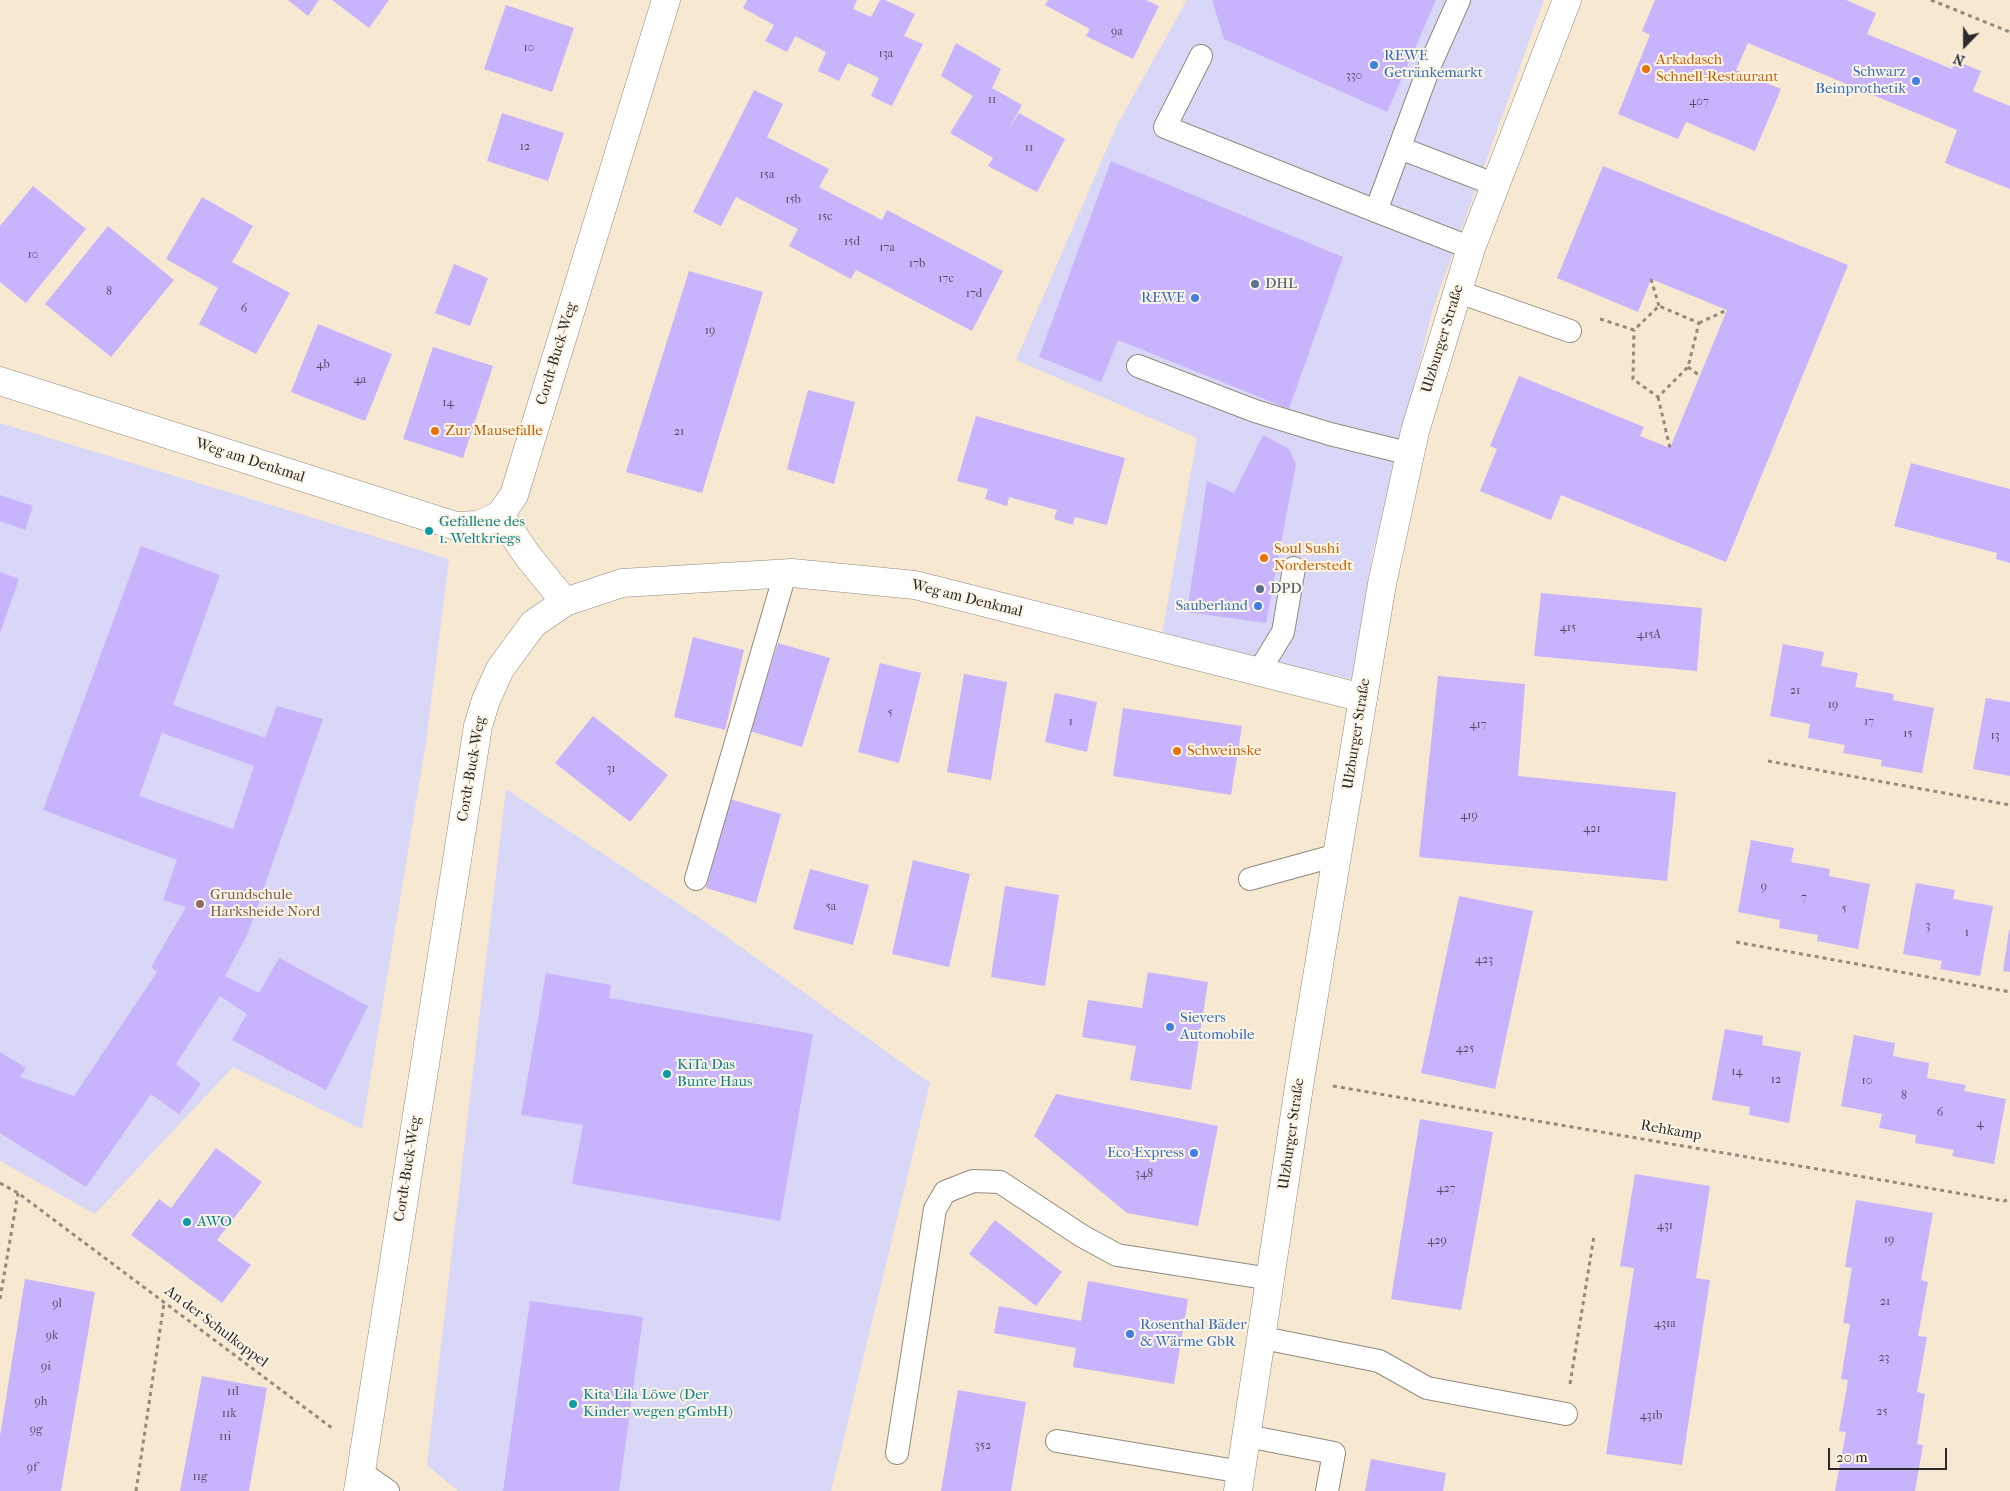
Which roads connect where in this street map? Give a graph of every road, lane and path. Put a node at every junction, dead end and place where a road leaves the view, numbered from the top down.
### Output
1 (1460, 0) edge
2 (1567, 0) edge
3 (1931, 0) edge
4 (657, 4) edge
5 (2010, 32) edge
6 (1201, 56) dead end
7 (1400, 148) junction
8 (1496, 185) junction
9 (1376, 212) junction
10 (1471, 248) junction
11 (1651, 279) dead end
12 (1456, 291) junction
13 (1659, 306) junction
14 (1727, 310) dead end
15 (1592, 316) dead end
16 (1699, 323) junction
17 (1634, 330) junction
18 (1570, 331) dead end
19 (1138, 366) dead end
20 (1688, 367) junction
21 (1700, 376) dead end
22 (0, 381) edge
23 (1658, 397) junction
24 (1670, 448) dead end
25 (1411, 454) junction
26 (500, 515) junction
27 (1294, 568) dead end
28 (785, 574) junction
29 (565, 602) junction
30 (1258, 673) junction
31 (1363, 698) junction
32 (1768, 762) dead end
33 (2010, 805) edge
34 (1337, 855) junction
35 (696, 879) dead end
36 (1250, 879) dead end
37 (1736, 942) dead end
38 (2010, 992) edge
39 (1328, 1085) dead end
40 (0, 1183) edge
41 (18, 1193) junction
42 (2010, 1199) edge
43 (1594, 1236) dead end
44 (1271, 1279) junction
45 (0, 1298) edge
46 (164, 1303) junction
47 (1262, 1338) junction
48 (1566, 1414) joint
49 (1247, 1436) junction
50 (1057, 1441) dead end
51 (897, 1452) dead end
52 (361, 1472) edge
53 (1240, 1482) edge
54 (136, 1491) edge
55 (388, 1491) edge
56 (1327, 1491) edge

1 - 7 lane
2 - 8 street, Ulzburger Straße
3 - 5 path
4 - 26 street, Cordt-Buck-Weg
6 - 9 lane
7 - 8 lane
7 - 9 lane
8 - 10 street, Ulzburger Straße
9 - 10 lane
10 - 12 street, Ulzburger Straße
11 - 13 path
12 - 18 lane
12 - 25 street, Ulzburger Straße
13 - 16 path
13 - 17 path
14 - 16 path
15 - 17 path
16 - 20 path
17 - 23 path
19 - 25 lane
20 - 21 path
20 - 23 path
22 - 26 street, Weg am Denkmal
23 - 24 path
25 - 31 street, Ulzburger Straße
26 - 29 street
27 - 30 lane
28 - 29 street, Weg am Denkmal
28 - 30 street, Weg am Denkmal
28 - 35 lane
29 - 52 street, Cordt-Buck-Weg
30 - 31 street, Weg am Denkmal
31 - 34 street, Ulzburger Straße
32 - 33 path
34 - 36 lane
34 - 44 street, Ulzburger Straße
37 - 38 path
39 - 42 path, Rehkamp
40 - 41 path, An der Schulkoppel
41 - 45 path
41 - 46 path, An der Schulkoppel
43 - 48 path
44 - 47 street, Ulzburger Straße
44 - 51 lane
46 - 52 path, An der Schulkoppel
46 - 54 path
47 - 48 lane
47 - 49 street, Ulzburger Straße
49 - 53 street, Ulzburger Straße
49 - 56 lane
50 - 53 lane
52 - 55 lane

